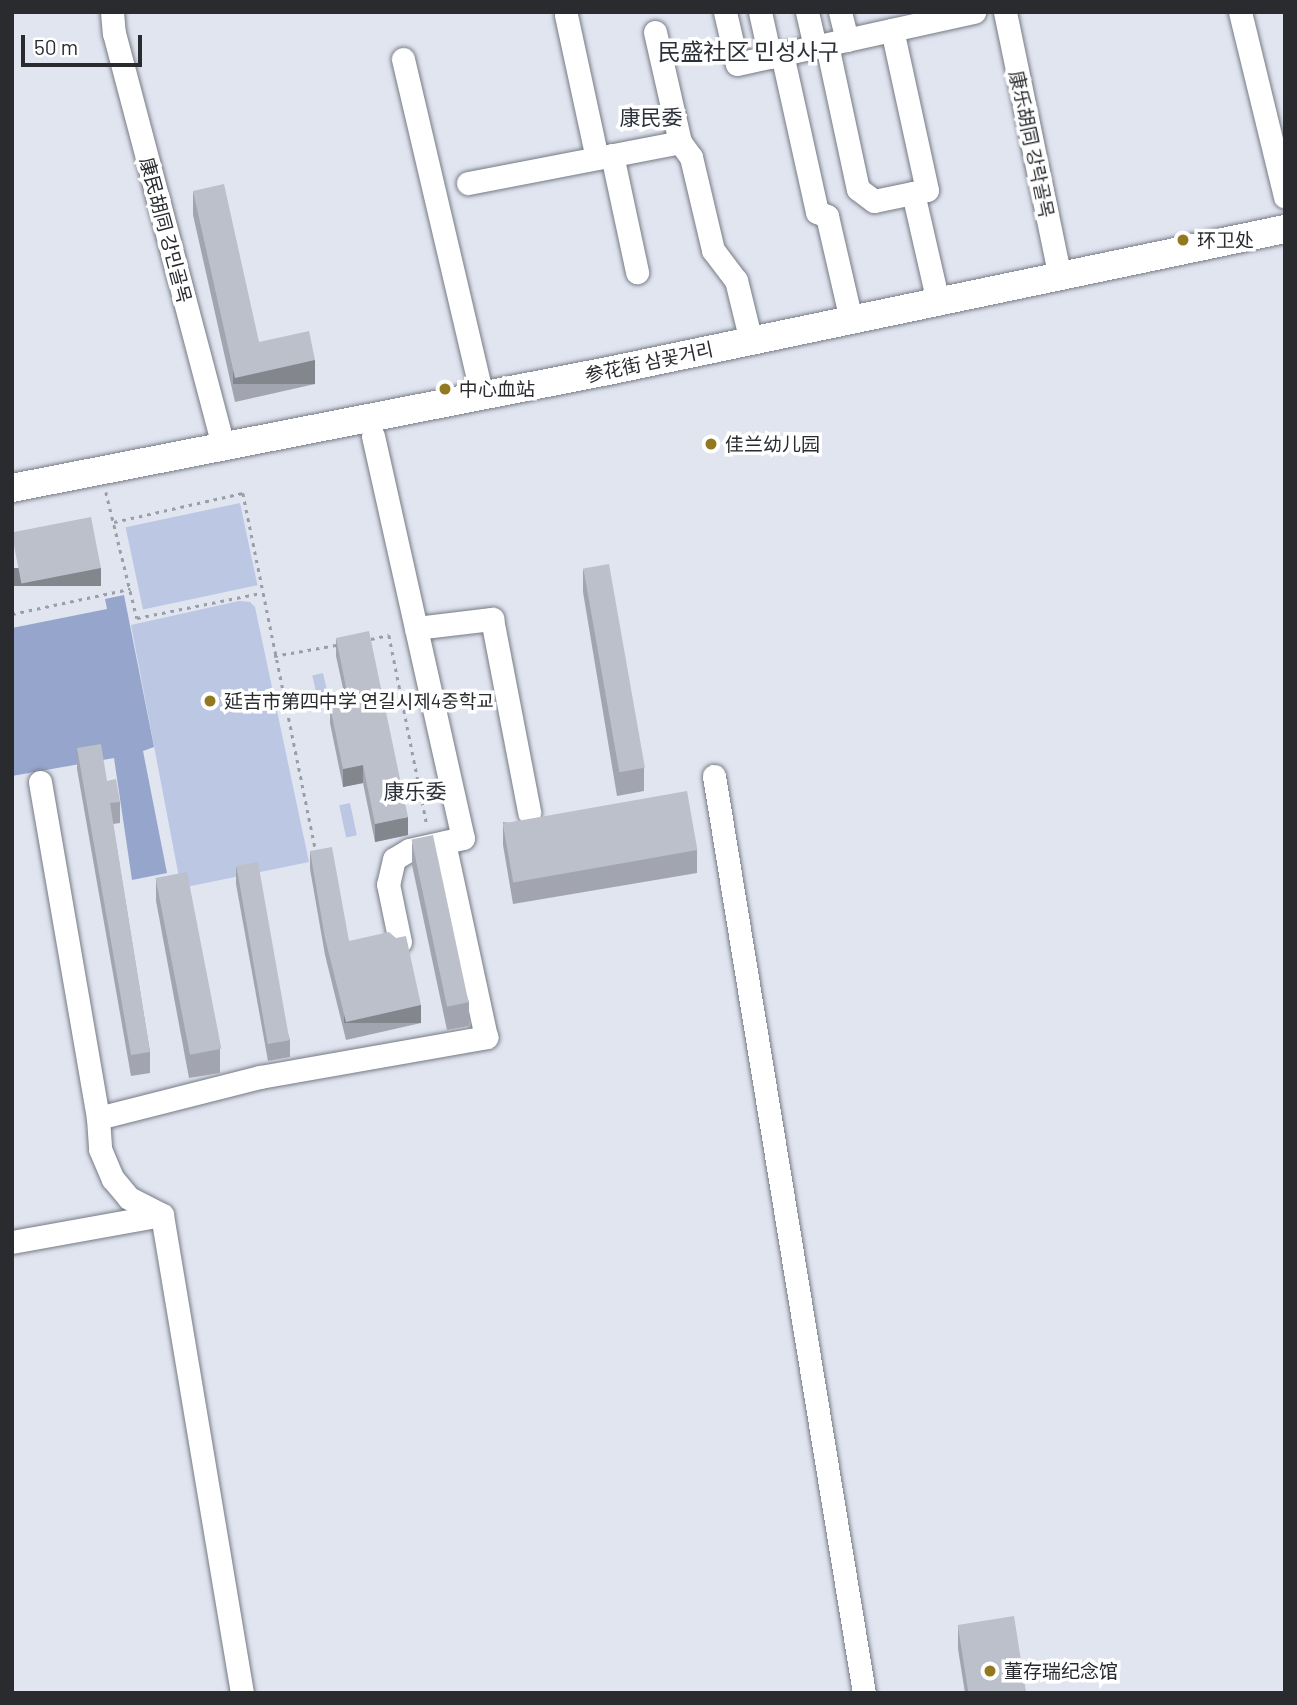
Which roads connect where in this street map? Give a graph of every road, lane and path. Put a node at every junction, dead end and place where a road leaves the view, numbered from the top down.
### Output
1 (112, 12) edge
2 (760, 12) edge
3 (807, 12) edge
4 (840, 12) edge
5 (974, 12) edge
6 (1005, 12) edge
7 (1240, 12) edge
8 (726, 13) edge
9 (566, 15) dead end
10 (891, 30) junction
11 (655, 32) dead end
12 (829, 44) junction
13 (776, 56) junction
14 (403, 59) dead end
15 (680, 142) junction
16 (605, 157) junction
17 (468, 183) dead end
18 (913, 193) junction
19 (1285, 197) edge
20 (1285, 229) edge
21 (1285, 248) edge
22 (637, 272) dead end
23 (1060, 277) junction
24 (938, 302) junction
25 (851, 320) junction
26 (751, 341) junction
27 (482, 395) junction
28 (373, 436) junction
29 (223, 447) junction
30 (104, 486) junction
31 (12, 488) edge
32 (12, 504) edge
33 (114, 522) junction
34 (130, 589) junction
35 (261, 593) junction
36 (12, 614) edge
37 (416, 628) junction
38 (363, 640) edge
39 (338, 645) edge
40 (274, 656) junction
41 (715, 776) dead end
42 (40, 782) dead end
43 (529, 812) dead end
44 (427, 826) dead end
45 (444, 842) junction
46 (315, 847) edge
47 (400, 942) edge
48 (98, 1118) junction
49 (162, 1215) junction
50 (12, 1242) edge
51 (242, 1693) edge
52 (864, 1693) edge

1 - 29 street, 康民胡同 강민골목
2 - 13 street
3 - 12 street
4 - 12 street
5 - 10 street
6 - 23 street, 康乐胡同 강락골목
7 - 19 street
8 - 13 street
9 - 16 street
10 - 12 street
10 - 18 street
11 - 15 street
12 - 13 street
12 - 18 street
13 - 25 street
14 - 27 street
15 - 16 street
15 - 26 street
16 - 17 street
16 - 22 street
18 - 24 street
20 - 23 main road, 参花街 삼꽃거리
21 - 28 main road, 参花街 삼꽃거리
23 - 24 main road, 参花街 삼꽃거리
24 - 25 main road, 参花街 삼꽃거리
25 - 26 main road, 参花街 삼꽃거리
26 - 27 main road, 参花街 삼꽃거리
27 - 29 main road, 参花街 삼꽃거리
28 - 30 main road, 参花街 삼꽃거리
28 - 37 street
29 - 31 main road, 参花街 삼꽃거리
30 - 32 main road, 参花街 삼꽃거리
30 - 33 path
33 - 34 path
33 - 35 path
34 - 35 path
34 - 36 path
35 - 40 path
37 - 43 street
37 - 45 street
38 - 44 path
39 - 40 path
40 - 46 path
41 - 52 street
42 - 48 street
45 - 47 street
45 - 48 street
48 - 49 street
49 - 50 street
49 - 51 street

